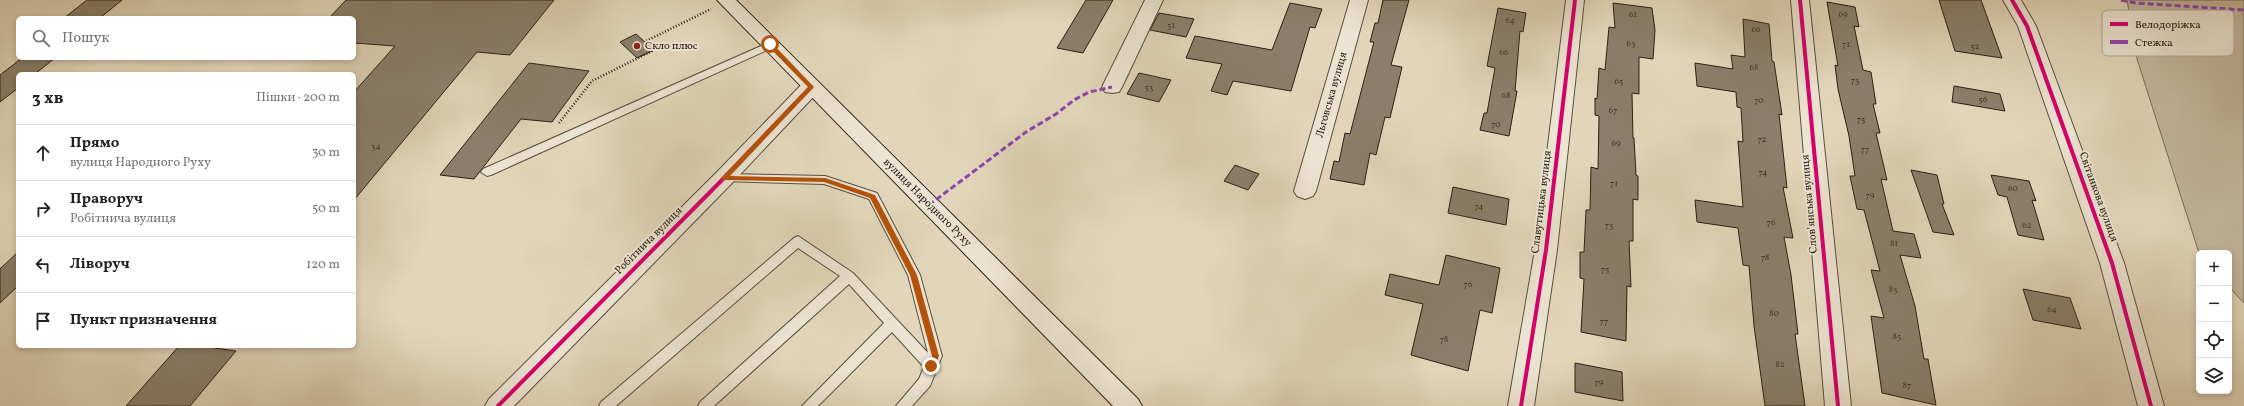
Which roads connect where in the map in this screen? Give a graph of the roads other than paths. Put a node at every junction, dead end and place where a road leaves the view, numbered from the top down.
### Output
1 (1154, 0) edge
2 (1359, 0) edge
3 (1575, 0) edge
4 (1800, 0) edge
5 (2012, 0) edge
6 (726, 1) edge
7 (770, 44) junction
8 (811, 87) junction
9 (1112, 87) dead end
10 (487, 172) dead end
11 (724, 178) junction
12 (1305, 191) dead end
13 (848, 276) junction
14 (892, 324) junction
15 (931, 366) junction
16 (498, 406) edge
17 (606, 406) edge
18 (705, 406) edge
19 (809, 406) edge
20 (903, 406) edge
21 (1129, 406) edge
22 (1521, 406) edge
23 (1838, 406) edge
24 (2151, 406) edge

1 - 9 street
2 - 12 street, Льговська вулиця
3 - 22 street, Славутицька вулиця
4 - 23 street, Словʼянська вулиця
5 - 24 street, Світанкова вулиця
6 - 7 street, вулиця Народного Руху
7 - 8 street, вулиця Народного Руху
7 - 10 lane
8 - 11 street, Робітнича вулиця
8 - 21 street, вулиця Народного Руху
11 - 15 lane
11 - 16 street, Робітнича вулиця
13 - 14 lane
13 - 17 lane
13 - 18 lane
14 - 15 lane
14 - 19 lane
15 - 20 lane

